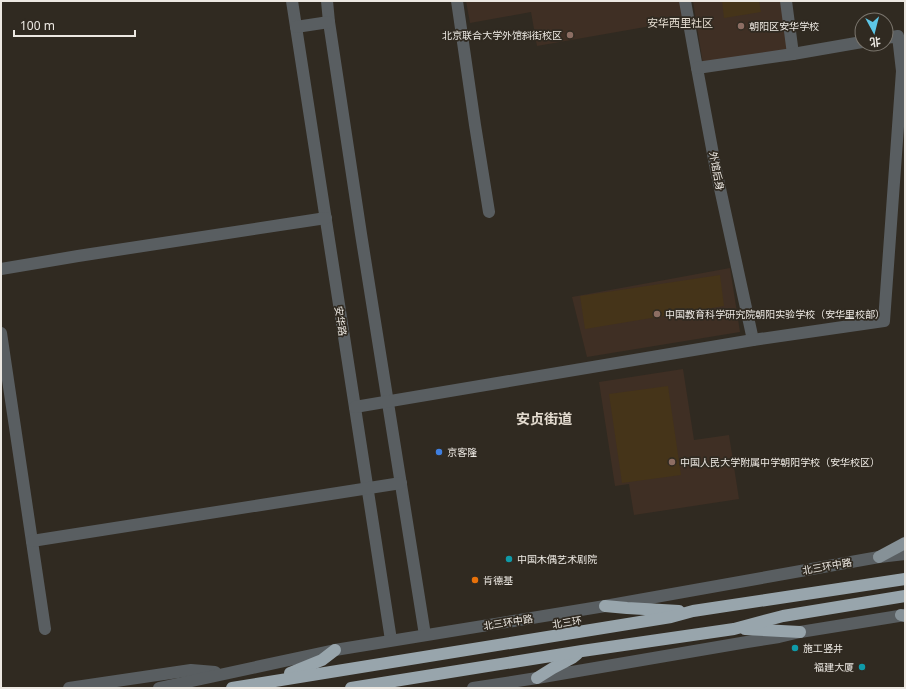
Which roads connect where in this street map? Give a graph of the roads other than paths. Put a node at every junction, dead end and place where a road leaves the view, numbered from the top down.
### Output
1 (292, 1) edge
2 (327, 1) edge
3 (457, 1) edge
4 (685, 1) edge
5 (786, 1) edge
6 (329, 22) junction
7 (296, 27) junction
8 (894, 37) edge
9 (854, 43) edge
10 (793, 54) junction
11 (697, 68) junction
12 (904, 71) edge
13 (489, 212) dead end
14 (326, 218) junction
15 (1, 269) edge
16 (1, 334) edge
17 (753, 340) junction
18 (388, 402) junction
19 (355, 407) junction
20 (401, 483) junction
21 (367, 488) junction
22 (32, 541) junction
23 (905, 543) edge
24 (905, 554) edge
25 (879, 557) junction
26 (905, 579) edge
27 (905, 596) edge
28 (605, 606) junction
29 (693, 611) junction
30 (904, 615) edge
31 (45, 629) dead end
32 (734, 629) junction
33 (800, 632) junction
34 (425, 635) junction
35 (391, 640) junction
36 (335, 650) junction
37 (582, 651) junction
38 (228, 673) junction
39 (537, 678) junction
40 (272, 681) junction
41 (69, 688) edge
42 (159, 688) edge
43 (232, 688) edge
44 (351, 688) edge
45 (473, 688) edge

1 - 7 street, 安华路
2 - 6 street
3 - 13 street
4 - 11 street, 外馆后身
5 - 10 street
6 - 7 street
6 - 18 street
7 - 14 street, 安华路
8 - 12 street
9 - 10 street
10 - 11 street
11 - 17 street, 外馆后身
12 - 17 street
14 - 15 street
14 - 19 street, 安华路
16 - 22 street
17 - 18 street
18 - 19 street
18 - 20 street
19 - 21 street, 安华路
20 - 21 street
20 - 34 street
21 - 22 street
21 - 35 street, 安华路
22 - 31 street
23 - 25 main road
24 - 25 street, 北三环中路
25 - 28 street, 北三环中路
26 - 29 highway, 北三环
27 - 32 highway
28 - 29 highway
28 - 34 street, 北三环中路
29 - 40 highway, 北三环
30 - 33 street
32 - 33 highway
32 - 37 highway
33 - 39 street
34 - 35 street, 北三环中路
35 - 36 street, 北三环中路
36 - 38 street, 北三环中路
36 - 40 highway
37 - 39 highway
37 - 44 highway
38 - 41 street
38 - 42 street, 北三环中路
39 - 45 street
40 - 43 highway, 北三环

